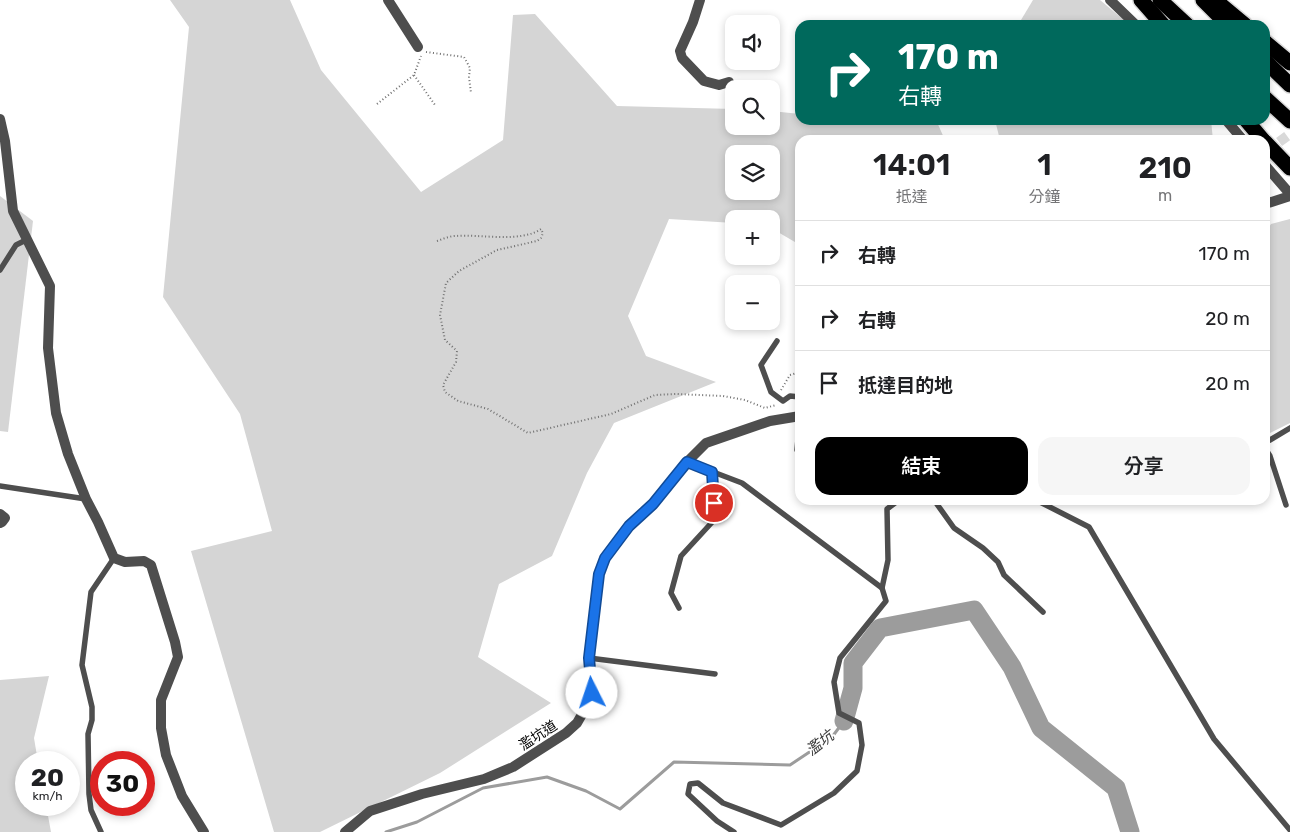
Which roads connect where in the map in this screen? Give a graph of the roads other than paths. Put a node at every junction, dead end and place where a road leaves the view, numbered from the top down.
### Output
1 (388, 0) edge
2 (700, 0) edge
3 (1110, 0) edge
4 (1141, 0) edge
5 (1160, 0) edge
6 (1203, 0) edge
7 (1216, 0) edge
8 (1131, 20) edge
9 (1159, 20) edge
10 (1182, 20) edge
11 (1223, 20) edge
12 (1239, 20) edge
13 (1270, 46) edge
14 (418, 47) dead end
15 (1290, 64) edge
16 (1270, 66) edge
17 (725, 84) edge
18 (1290, 86) edge
19 (1270, 103) edge
20 (0, 119) edge
21 (1290, 122) edge
22 (1230, 125) edge
23 (1250, 125) edge
24 (1239, 135) edge
25 (1259, 135) edge
26 (1270, 147) edge
27 (1290, 168) edge
28 (1270, 171) edge
29 (1290, 195) edge
30 (1270, 202) edge
31 (26, 240) junction
32 (0, 270) edge
33 (777, 340) dead end
34 (795, 396) edge
35 (795, 417) edge
36 (1290, 428) edge
37 (1270, 440) edge
38 (1270, 456) edge
39 (687, 462) junction
40 (712, 472) junction
41 (0, 486) edge
42 (86, 499) junction
43 (893, 505) edge
44 (938, 505) edge
45 (1046, 505) edge
46 (1286, 505) dead end
47 (0, 514) edge
48 (0, 523) edge
49 (114, 558) junction
50 (882, 588) junction
51 (679, 608) dead end
52 (1043, 612) dead end
53 (589, 658) junction
54 (715, 674) dead end
55 (1290, 830) edge
56 (101, 832) edge
57 (204, 832) edge
58 (345, 832) edge
59 (734, 832) edge

1 - 14 street
2 - 17 street
3 - 8 street
4 - 9 highway
5 - 10 highway
6 - 11 highway
7 - 12 highway
13 - 15 highway
16 - 18 highway
19 - 21 highway
20 - 31 street
22 - 24 street
23 - 25 highway
26 - 27 highway
28 - 29 street
29 - 30 street
31 - 32 lane
31 - 42 street
33 - 34 lane
35 - 39 street, 濫坑道
36 - 37 lane
38 - 46 lane
39 - 40 lane
39 - 53 street, 濫坑道
40 - 50 lane
40 - 51 lane
41 - 42 lane
42 - 49 street
43 - 50 lane
44 - 52 lane
45 - 55 lane
47 - 48 street
49 - 56 lane
49 - 57 street
50 - 59 lane
53 - 54 lane
53 - 58 street, 濫坑道

